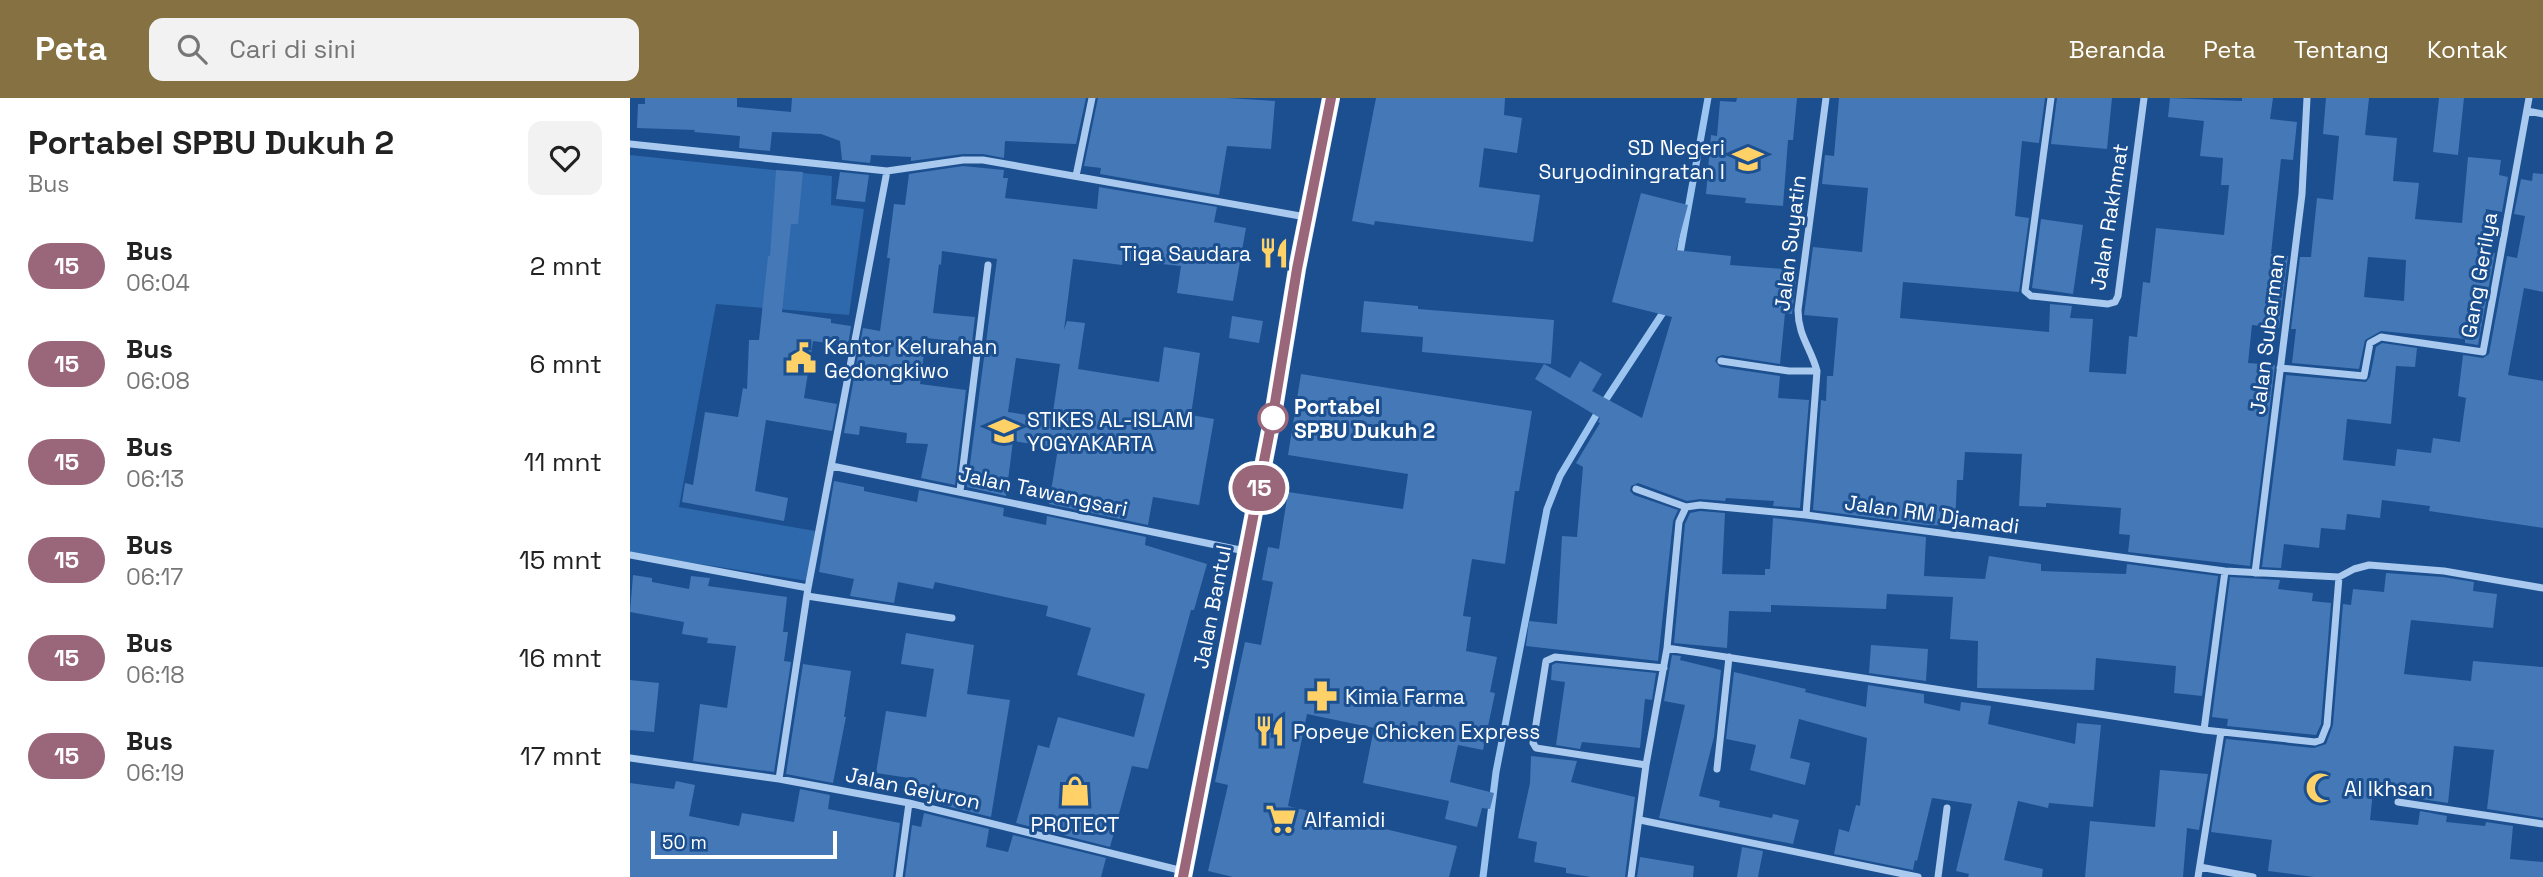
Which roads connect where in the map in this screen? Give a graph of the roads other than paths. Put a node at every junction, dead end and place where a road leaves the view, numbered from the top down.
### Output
1 (1092, 98) edge
2 (1331, 98) edge
3 (1826, 98) edge
4 (2051, 98) edge
5 (2144, 98) edge
6 (2307, 98) edge
7 (2529, 98) edge
8 (2527, 111) junction
9 (2543, 114) edge
10 (630, 144) edge
11 (887, 171) junction
12 (1076, 176) junction
13 (1307, 217) junction
14 (988, 265) dead end
15 (1721, 361) dead end
16 (2280, 368) junction
17 (1817, 371) junction
18 (832, 466) junction
19 (1636, 489) dead end
20 (960, 491) junction
21 (1686, 507) junction
22 (1806, 515) junction
23 (1246, 551) junction
24 (630, 555) edge
25 (2225, 571) junction
26 (2255, 573) junction
27 (2339, 577) junction
28 (2543, 588) edge
29 (808, 592) junction
30 (952, 618) dead end
31 (1667, 648) junction
32 (1729, 657) junction
33 (1664, 668) junction
34 (2204, 730) junction
35 (2221, 732) junction
36 (630, 758) edge
37 (1647, 765) junction
38 (1717, 769) dead end
39 (779, 779) junction
40 (2398, 802) dead end
41 (909, 803) junction
42 (1947, 808) dead end
43 (1640, 820) junction
44 (2543, 824) edge
45 (2200, 867) junction
46 (1183, 874) edge
47 (899, 877) edge
48 (1631, 877) edge
49 (1918, 877) edge
50 (1938, 877) edge
51 (2198, 877) edge
52 (2253, 877) edge

1 - 12 street
2 - 13 main road, Jalan Bantul
3 - 17 street, Jalan Suyatin
4 - 5 street, Jalan Rakhmat
6 - 16 street, Jalan Subarman
7 - 8 street, Gang Gerilya
8 - 9 street
8 - 16 street, Gang Gerilya
10 - 11 street
11 - 12 street
11 - 18 street
12 - 13 street
13 - 23 main road, Jalan Bantul
14 - 20 street
15 - 17 street
16 - 26 street, Jalan Subarman
17 - 22 street, Jalan Suyatin
18 - 20 street, Jalan Tawangsari
18 - 29 street
19 - 21 street, Jalan RM Djamadi
20 - 23 street, Jalan Tawangsari
21 - 22 street, Jalan RM Djamadi
21 - 31 street
22 - 25 street, Jalan RM Djamadi
23 - 46 main road, Jalan Bantul
24 - 29 street
25 - 26 street, Jalan RM Djamadi
25 - 34 street
26 - 27 street, Jalan RM Djamadi
27 - 28 street, Jalan RM Djamadi
27 - 35 street
29 - 30 street
29 - 39 street
31 - 32 street
31 - 33 street
32 - 34 street
32 - 38 street
33 - 37 street
33 - 37 street
34 - 35 street
35 - 45 street
36 - 39 street, Jalan Gejuron
37 - 43 street
39 - 41 street, Jalan Gejuron
40 - 44 street
41 - 46 street, Jalan Gejuron
41 - 47 street
42 - 50 street
43 - 48 street
43 - 49 street
45 - 51 street
45 - 52 street

